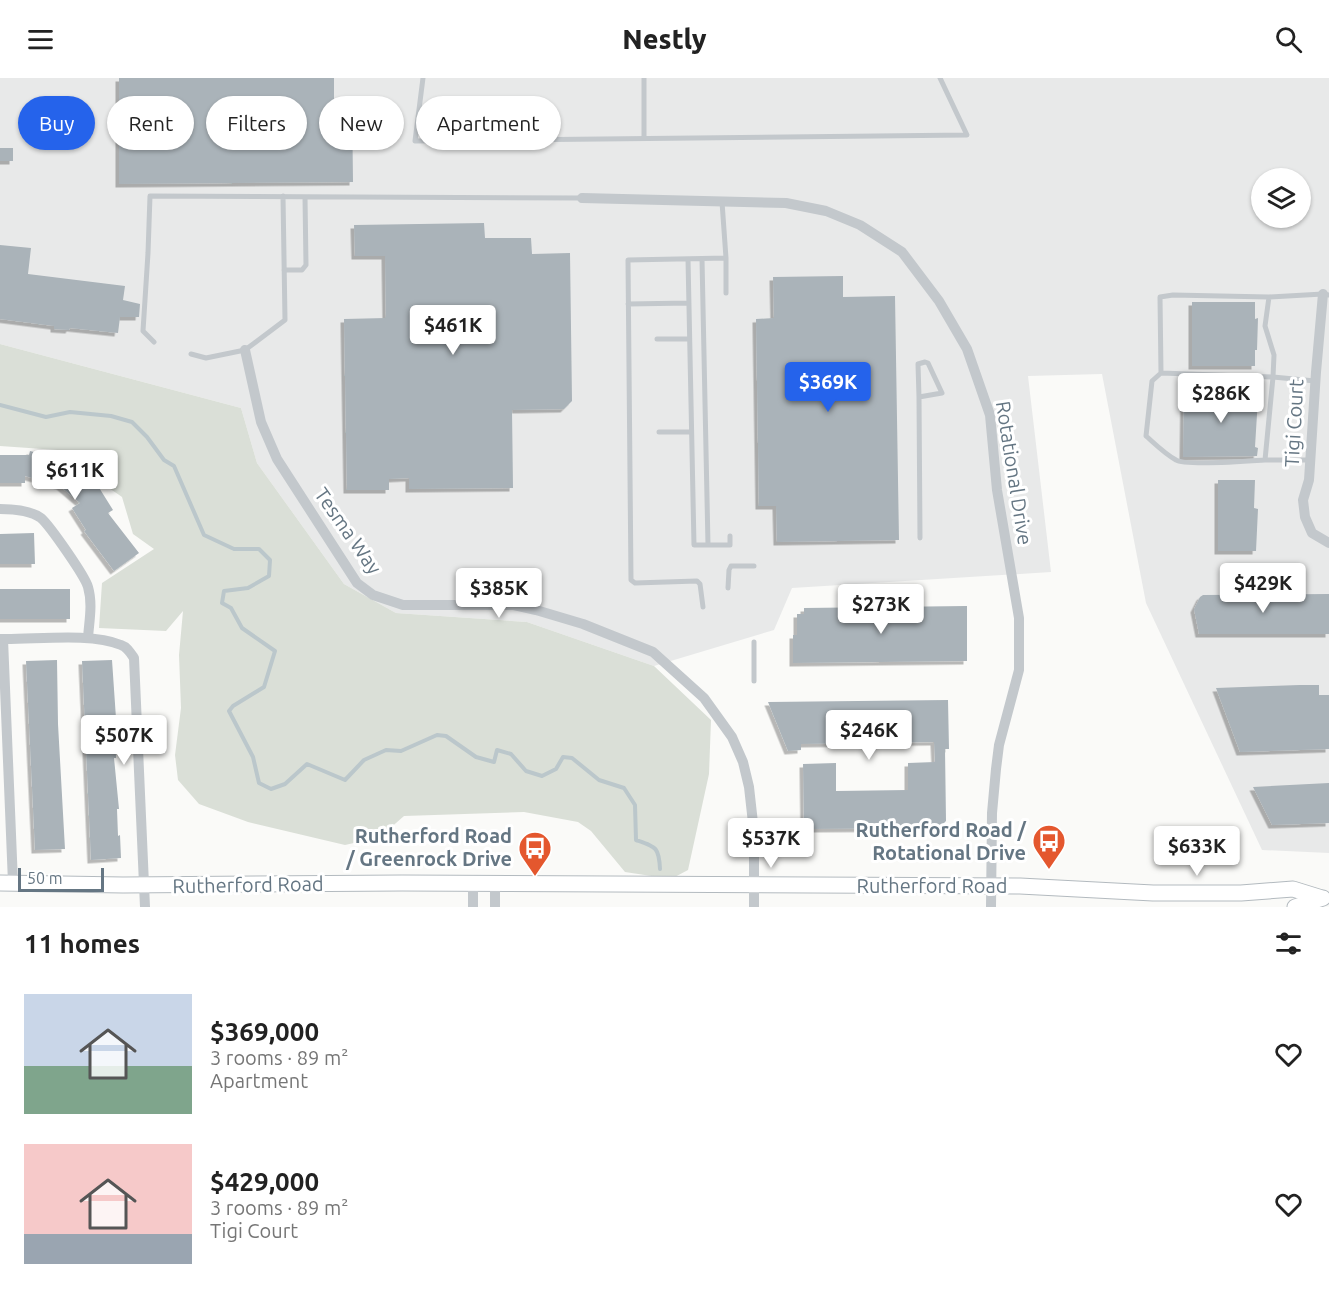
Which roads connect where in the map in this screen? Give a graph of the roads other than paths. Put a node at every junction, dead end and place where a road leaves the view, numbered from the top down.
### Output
1 (423, 78) edge
2 (644, 78) edge
3 (940, 78) edge
4 (644, 138) junction
5 (283, 196) junction
6 (305, 197) junction
7 (582, 198) joint
8 (722, 202) junction
9 (726, 258) junction
10 (688, 259) junction
11 (702, 259) junction
12 (284, 270) junction
13 (726, 293) dead end
14 (1326, 294) edge
15 (1269, 297) junction
16 (689, 303) junction
17 (628, 304) junction
18 (657, 339) dead end
19 (689, 339) junction
20 (154, 342) dead end
21 (245, 350) junction
22 (191, 354) dead end
23 (1161, 373) junction
24 (1273, 377) junction
25 (1315, 381) junction
26 (920, 397) junction
27 (659, 432) dead end
28 (691, 432) junction
29 (1265, 460) junction
30 (1310, 460) junction
31 (0, 509) edge
32 (730, 536) dead end
33 (920, 538) dead end
34 (1329, 543) edge
35 (708, 545) junction
36 (754, 566) dead end
37 (728, 588) dead end
38 (703, 607) dead end
39 (88, 638) junction
40 (2, 639) edge
41 (754, 642) dead end
42 (754, 681) dead end
43 (6, 883) edge
44 (473, 883) junction
45 (495, 883) junction
46 (144, 885) junction
47 (754, 886) junction
48 (992, 886) junction
49 (1326, 898) edge
50 (145, 907) edge
51 (473, 907) edge
52 (495, 907) edge
53 (754, 907) edge
54 (991, 907) edge
55 (1295, 907) edge

1 - 4 lane
2 - 4 lane
3 - 4 lane
5 - 6 lane
5 - 12 lane
5 - 20 lane
6 - 7 lane
6 - 12 lane
7 - 8 street, Rotational Drive
8 - 9 lane
8 - 48 street, Rotational Drive
9 - 11 lane
9 - 13 lane
10 - 11 lane
10 - 16 lane
10 - 17 lane
11 - 35 lane
12 - 21 lane
14 - 15 lane
14 - 25 street, Tigi Court
15 - 23 lane
15 - 24 lane
16 - 17 lane
16 - 19 lane
17 - 38 lane
18 - 19 lane
19 - 28 lane
21 - 22 lane
21 - 47 street, Tesma Way
23 - 24 lane
23 - 29 lane
24 - 25 lane
24 - 29 lane
25 - 30 street, Tigi Court
26 - 26 lane
26 - 33 lane
27 - 28 lane
28 - 35 lane
29 - 30 lane
30 - 34 street, Tigi Court
31 - 39 street
32 - 35 lane
36 - 37 lane
39 - 40 street
39 - 46 street
40 - 43 street
41 - 42 lane
43 - 46 main road, Rutherford Road
44 - 45 main road, Rutherford Road
44 - 46 main road, Rutherford Road
44 - 51 street
45 - 47 main road, Rutherford Road
45 - 52 street
46 - 50 street
47 - 48 main road, Rutherford Road
47 - 53 street, Tesma Way
48 - 49 main road, Rutherford Road
48 - 54 street, Rotational Drive
49 - 55 main road, Rutherford Road

